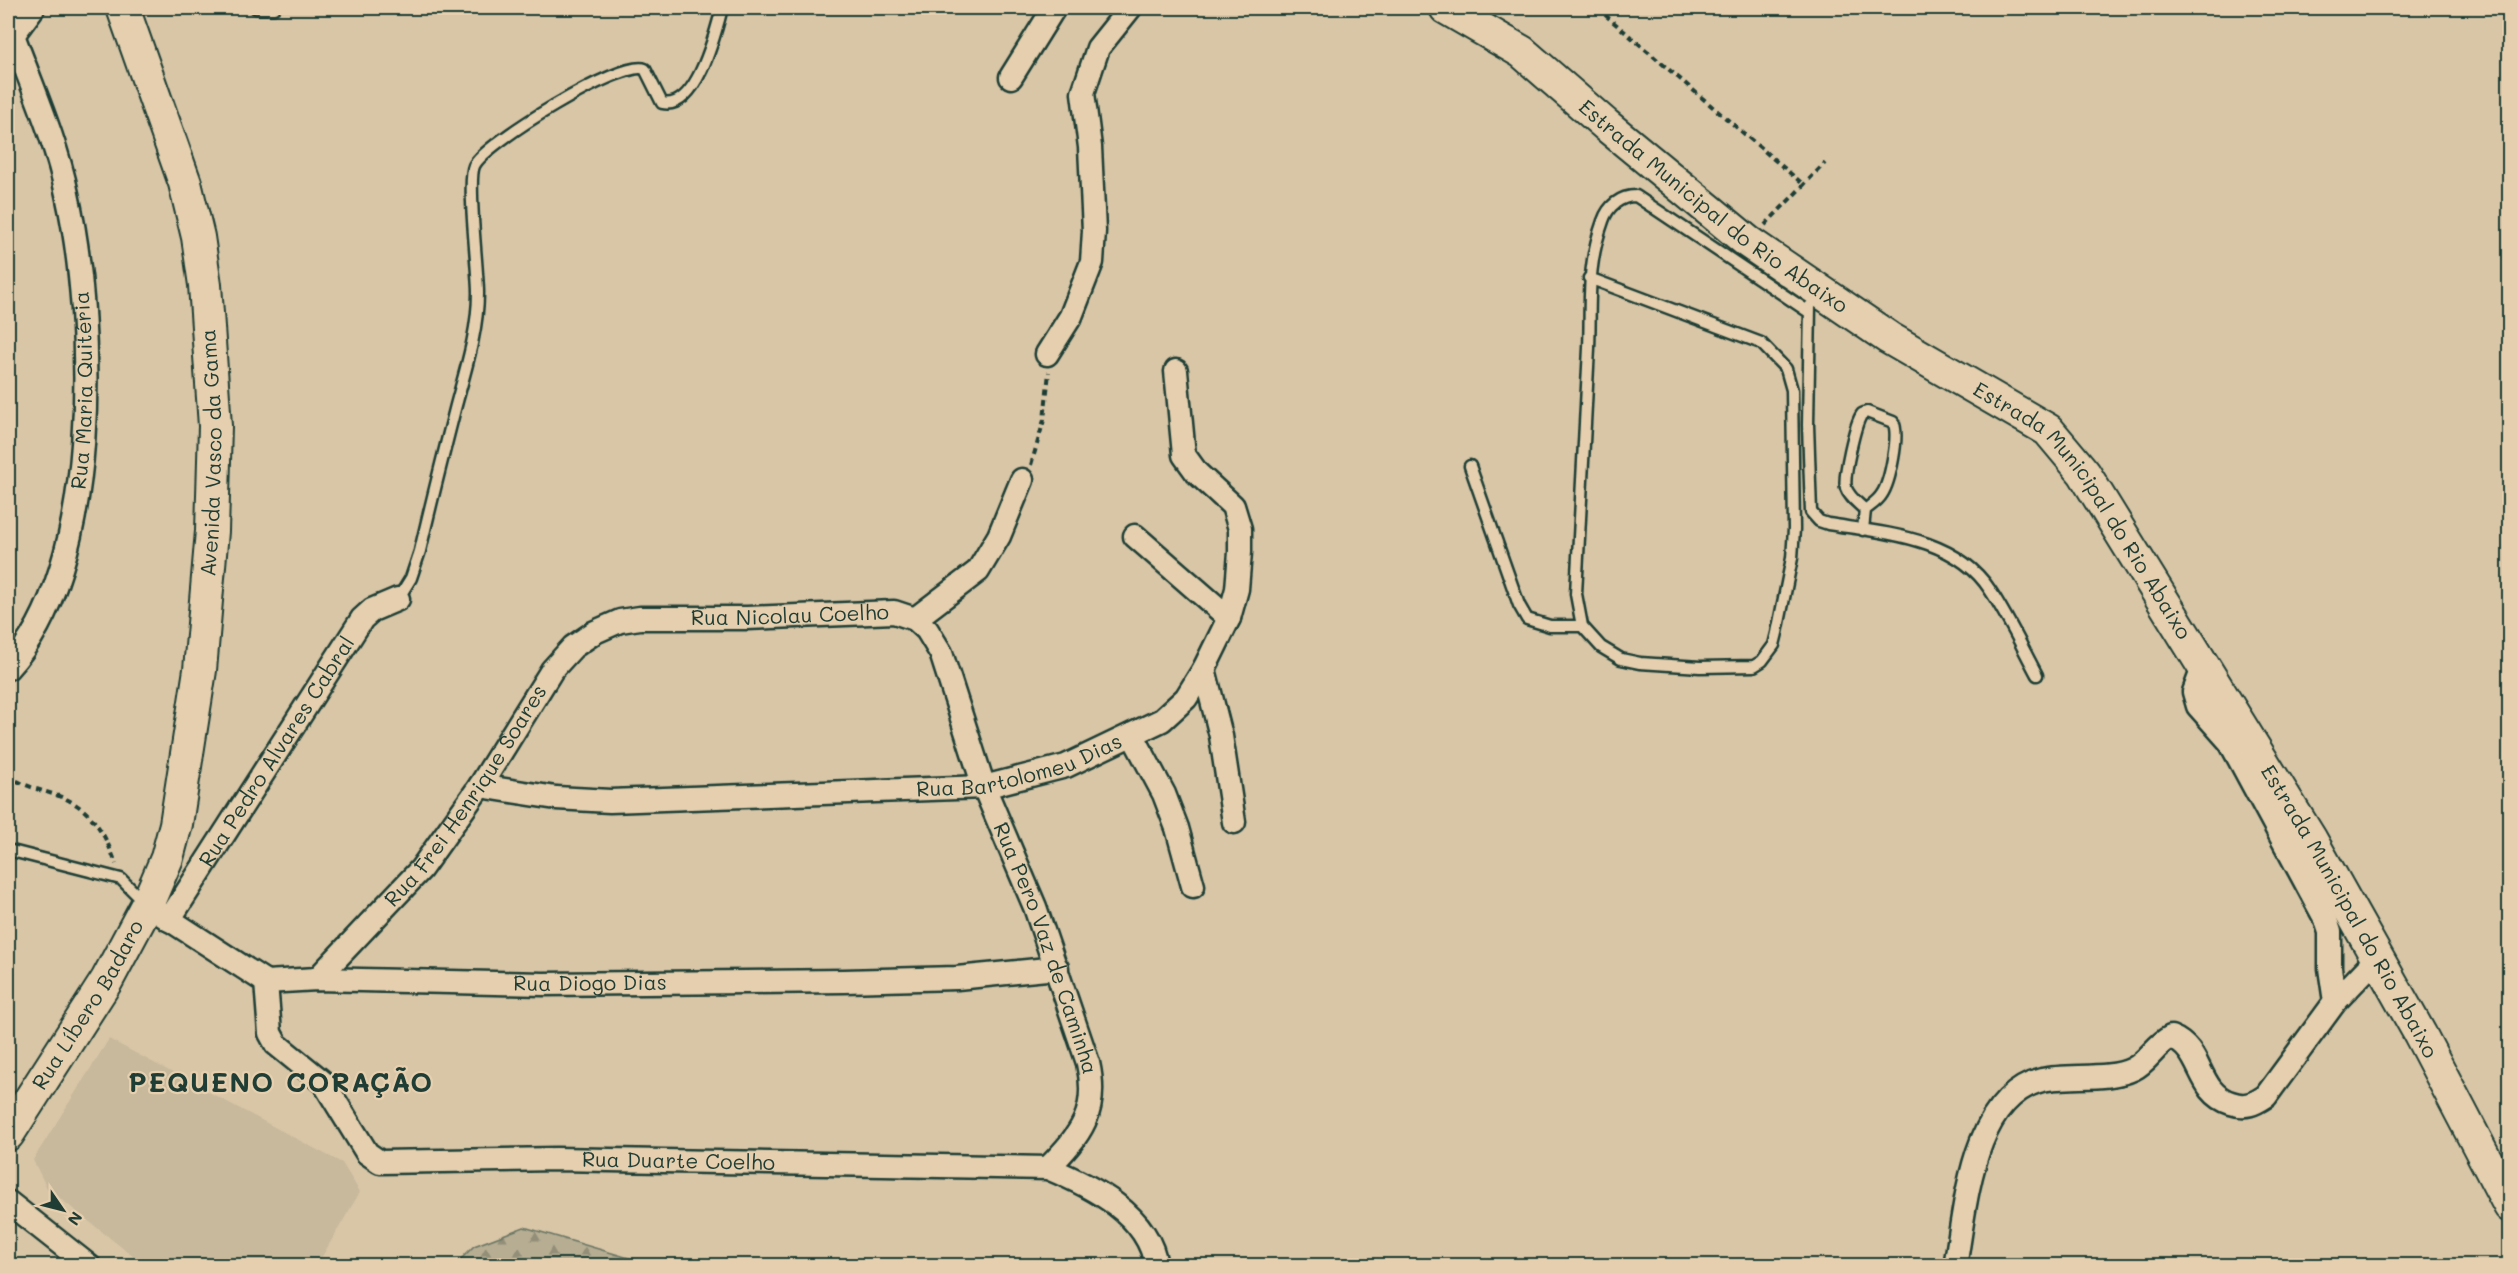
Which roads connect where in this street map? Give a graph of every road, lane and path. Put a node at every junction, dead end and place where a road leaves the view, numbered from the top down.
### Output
1 (33, 8) edge
2 (123, 8) edge
3 (256, 8) edge
4 (274, 8) edge
5 (722, 8) edge
6 (1054, 8) edge
7 (1130, 8) edge
8 (1597, 8) edge
9 (1452, 9) edge
10 (10, 39) edge
11 (1011, 77) dead end
12 (1825, 163) dead end
13 (1804, 185) junction
14 (1748, 242) junction
15 (1589, 278) junction
16 (1810, 298) junction
17 (1047, 354) joint
18 (1176, 371) dead end
19 (1470, 466) dead end
20 (1022, 480) joint
21 (1865, 510) junction
22 (1863, 530) junction
23 (1135, 536) dead end
24 (398, 599) joint
25 (1229, 618) junction
26 (915, 619) junction
27 (620, 621) joint
28 (1582, 626) junction
29 (940, 653) joint
30 (9, 661) edge
31 (2204, 665) junction
32 (1204, 669) junction
33 (2037, 675) dead end
34 (1133, 736) junction
35 (8, 775) edge
36 (480, 786) junction
37 (984, 788) junction
38 (1234, 822) dead end
39 (8, 850) edge
40 (121, 879) junction
41 (1193, 886) dead end
42 (158, 913) junction
43 (2377, 958) junction
44 (1057, 968) junction
45 (316, 979) junction
46 (266, 982) junction
47 (2335, 1002) junction
48 (8, 1134) edge
49 (1048, 1168) junction
50 (8, 1202) edge
51 (2510, 1206) edge
52 (89, 1266) edge
53 (1156, 1266) edge
54 (1955, 1266) edge

1 - 10 street
2 - 42 street, Avenida Vasco da Gama
3 - 4 lane
5 - 24 lane
6 - 11 street
7 - 17 street
8 - 13 path
9 - 14 street, Estrada Municipal do Rio Abaixo
10 - 30 street, Rua Maria Quitéria
12 - 13 path
13 - 14 path
14 - 16 street, Estrada Municipal do Rio Abaixo
15 - 16 lane
15 - 28 lane
15 - 28 lane
16 - 22 lane
16 - 31 street, Estrada Municipal do Rio Abaixo
17 - 20 path
18 - 25 street, Rua Bartolomeu Dias
19 - 28 lane
20 - 26 street
21 - 21 lane
21 - 22 lane
22 - 33 lane
23 - 25 street
24 - 42 street, Rua Pedro Alvares Cabral
25 - 32 street, Rua Bartolomeu Dias
26 - 27 street, Rua Nicolau Coelho
26 - 29 street, Rua Nicolau Coelho
27 - 36 street, Rua Frei Henrique Soares
29 - 37 street, Rua Pero Vaz de Caminha
31 - 43 street, Estrada Municipal do Rio Abaixo
31 - 47 street
32 - 34 street, Rua Bartolomeu Dias
32 - 38 street
34 - 37 street, Rua Bartolomeu Dias
34 - 41 street
35 - 40 path
36 - 37 street, Rua Bartolomeu Dias
36 - 45 street, Rua Frei Henrique Soares
37 - 44 street, Rua Pero Vaz de Caminha
39 - 40 lane
40 - 42 lane
42 - 46 street
42 - 48 street, Rua Líbero Badaro
43 - 47 street
43 - 51 street, Estrada Municipal do Rio Abaixo
44 - 45 street, Rua Diogo Dias
44 - 49 street, Rua Pero Vaz de Caminha
45 - 46 street, Rua Diogo Dias
46 - 49 street, Rua Duarte Coelho
47 - 54 street
49 - 53 street, Rua Duarte Coelho
50 - 52 street

